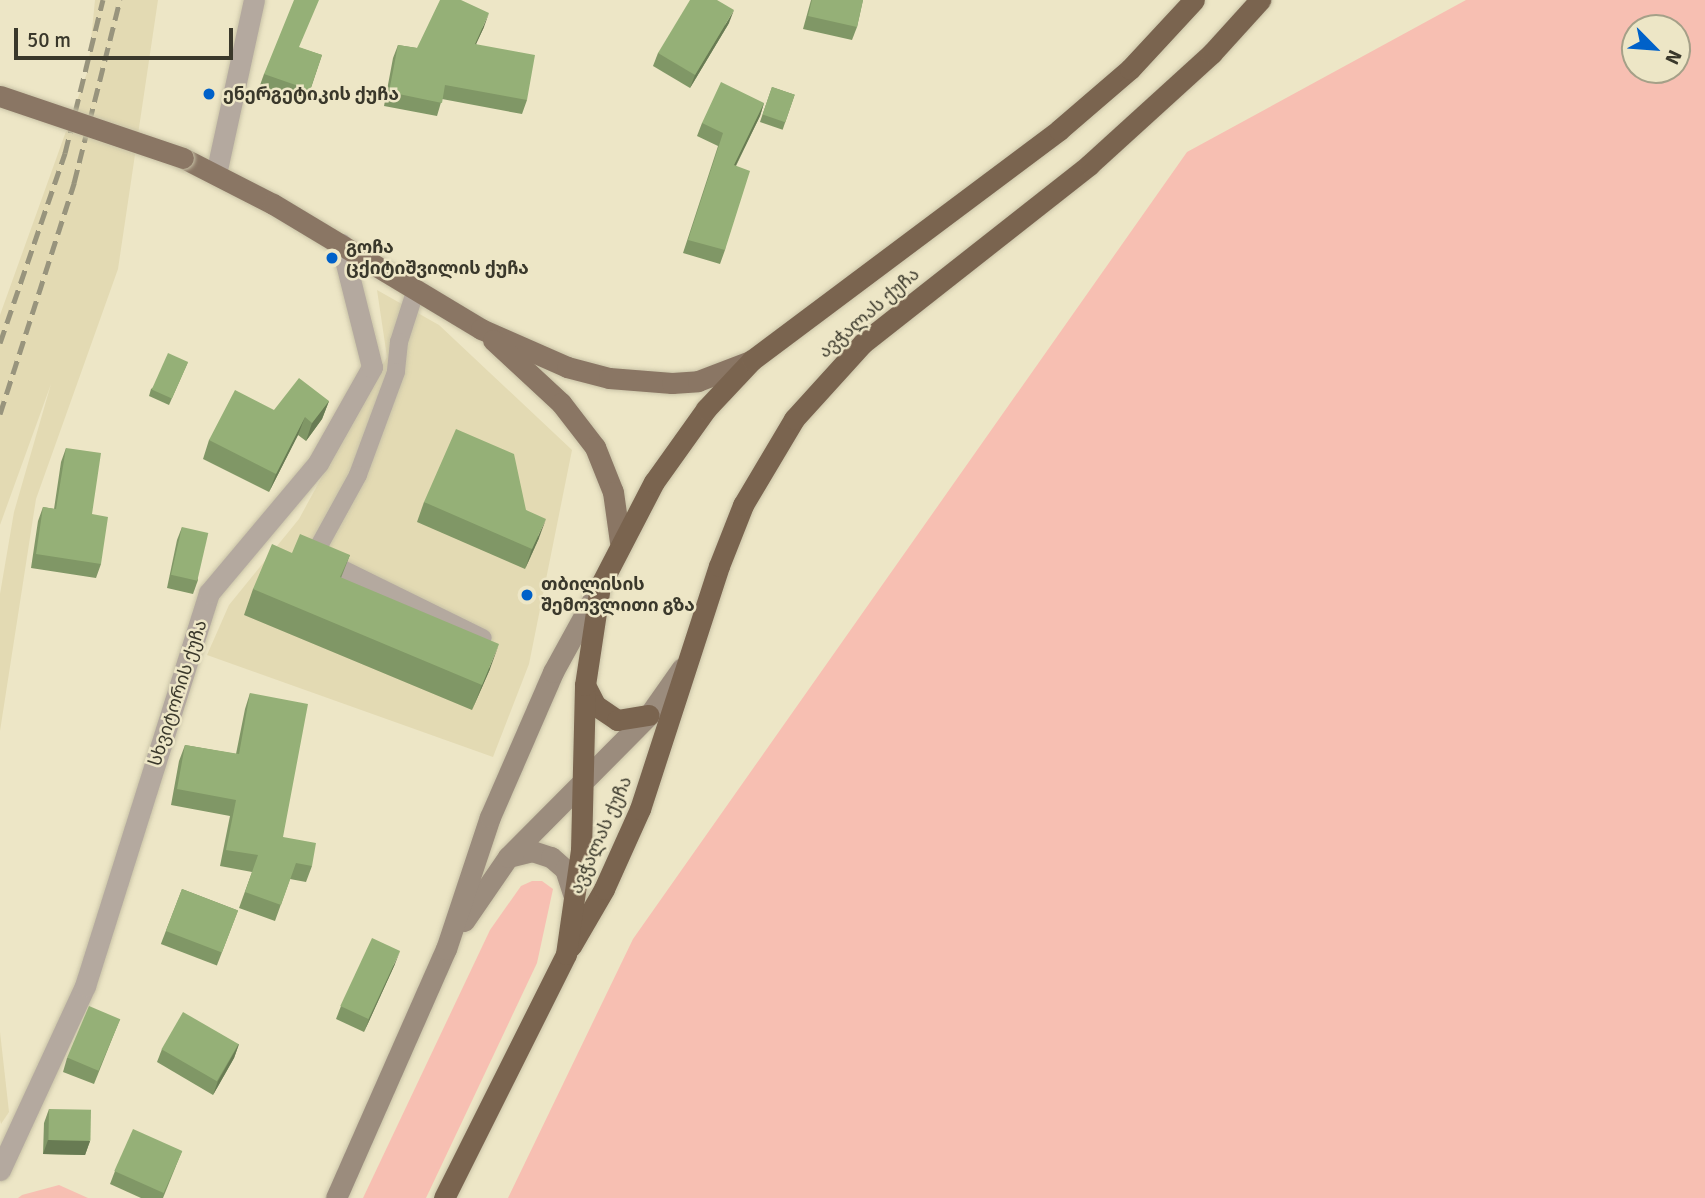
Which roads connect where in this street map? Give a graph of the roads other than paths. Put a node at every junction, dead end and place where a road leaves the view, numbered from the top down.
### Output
1 (254, 0) edge
2 (1194, 0) edge
3 (1260, 0) edge
4 (0, 96) edge
5 (216, 174) junction
6 (341, 244) junction
7 (416, 289) junction
8 (481, 329) junction
9 (752, 360) junction
10 (620, 542) junction
11 (600, 586) junction
12 (484, 638) edge
13 (685, 663) junction
14 (585, 685) junction
15 (649, 715) junction
16 (584, 776) junction
17 (508, 857) junction
18 (574, 896) junction
19 (446, 949) junction
20 (566, 954) junction
21 (0, 1170) edge
22 (336, 1198) edge
23 (444, 1198) edge

1 - 5 street
2 - 9 highway, ავჭალას ქუჩა
3 - 13 highway, ავჭალას ქუჩა
4 - 5 main road, bridge
5 - 6 main road
6 - 7 main road
6 - 21 street, სხვიტორის ქუჩა
7 - 8 main road
7 - 12 lane
8 - 9 main road
8 - 10 main road
9 - 10 highway, ავჭალას ქუჩა
10 - 11 highway, ავჭალას ქუჩა
11 - 14 highway, ავჭალას ქუჩა
11 - 19 main road
13 - 15 main road
13 - 20 highway, ავჭალას ქუჩა
14 - 15 highway
14 - 16 highway, ავჭალას ქუჩა
15 - 16 main road
16 - 17 main road
16 - 18 highway, ავჭალას ქუჩა
17 - 18 main road
17 - 19 main road
18 - 20 highway, ავჭალას ქუჩა
19 - 22 main road
20 - 23 highway

